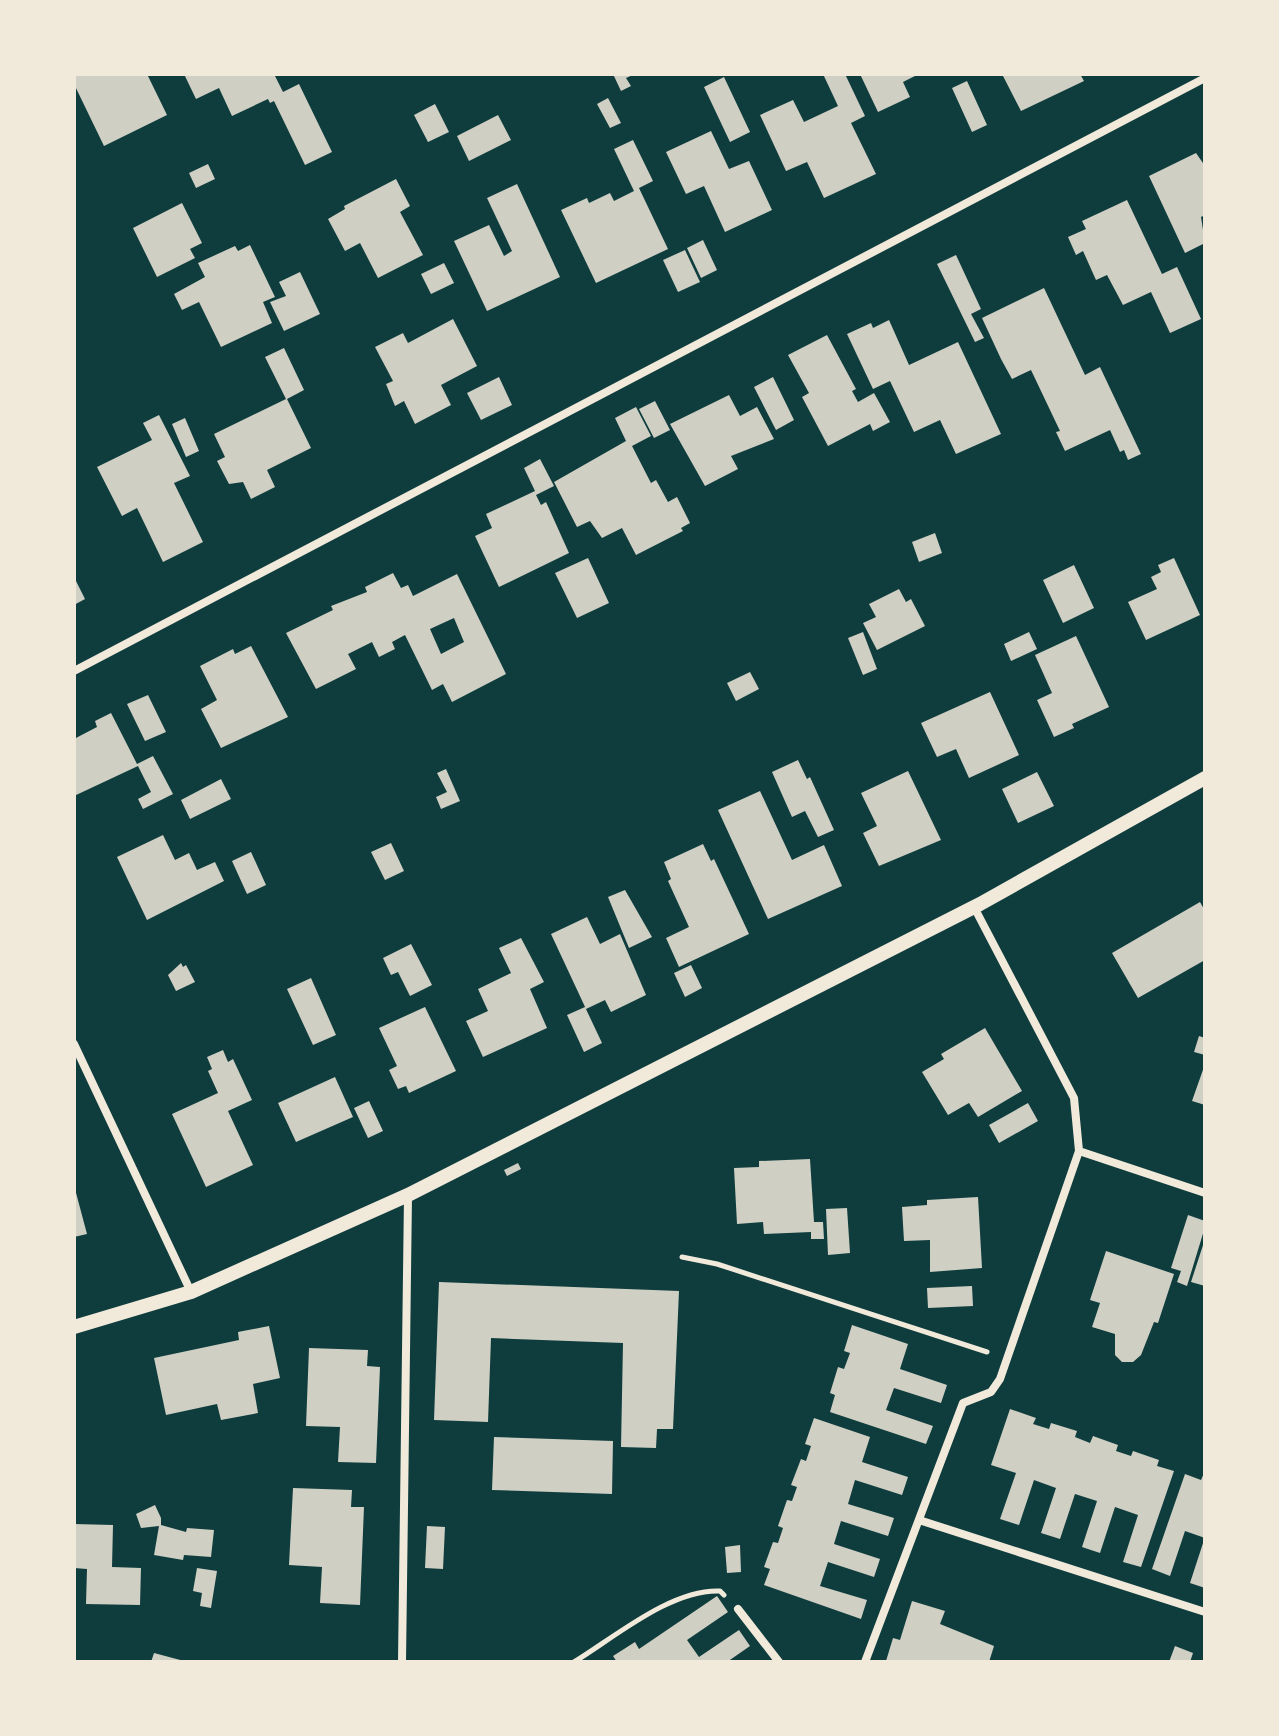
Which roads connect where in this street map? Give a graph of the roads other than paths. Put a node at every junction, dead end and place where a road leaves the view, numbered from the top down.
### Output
1 (1205, 78) edge
2 (74, 671) edge
3 (1205, 778) edge
4 (974, 907) junction
5 (74, 1044) edge
6 (1079, 1151) junction
7 (1205, 1193) edge
8 (408, 1195) junction
9 (191, 1292) junction
10 (74, 1327) edge
11 (919, 1520) junction
12 (738, 1609) road end
13 (1205, 1612) edge
14 (402, 1662) edge
15 (779, 1662) edge
16 (865, 1662) edge

1 - 2 street
3 - 4 street
4 - 6 street
4 - 8 street
5 - 9 street
6 - 7 street
6 - 11 street
8 - 9 street
8 - 14 street
9 - 10 street
11 - 13 street
11 - 16 street
12 - 15 street

